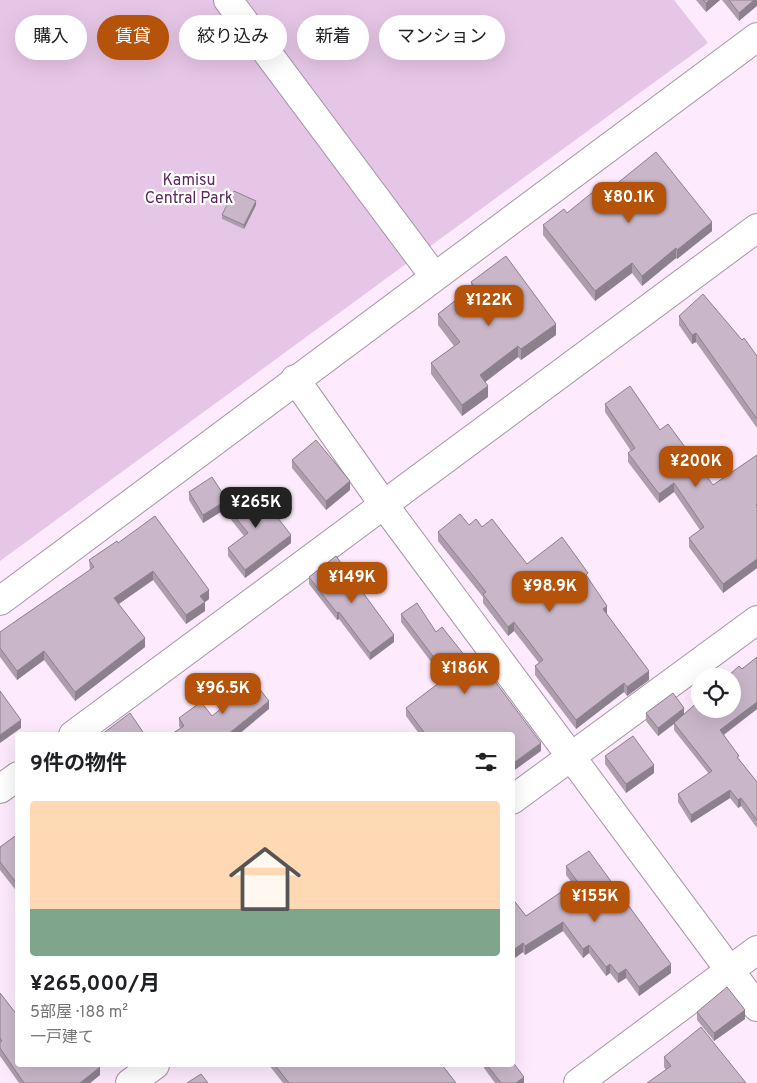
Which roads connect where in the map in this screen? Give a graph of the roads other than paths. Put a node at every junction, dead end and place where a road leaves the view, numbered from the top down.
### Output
1 (228, 0) edge
2 (757, 37) edge
3 (757, 228) edge
4 (434, 276) junction
5 (295, 379) junction
6 (384, 505) junction
7 (0, 601) edge
8 (757, 620) edge
9 (77, 732) edge
10 (571, 757) junction
11 (15, 778) edge
12 (0, 789) edge
13 (515, 798) edge
14 (757, 950) edge
15 (730, 971) junction
16 (757, 1007) edge
17 (152, 1067) edge
18 (130, 1083) edge
19 (578, 1083) edge

1 - 4 street
2 - 4 street
3 - 6 street
4 - 5 street
5 - 6 street
5 - 7 street
6 - 9 street
6 - 10 street
8 - 10 street
10 - 13 street
10 - 15 street
11 - 12 street
14 - 15 street
15 - 16 street
15 - 19 street
17 - 18 street

